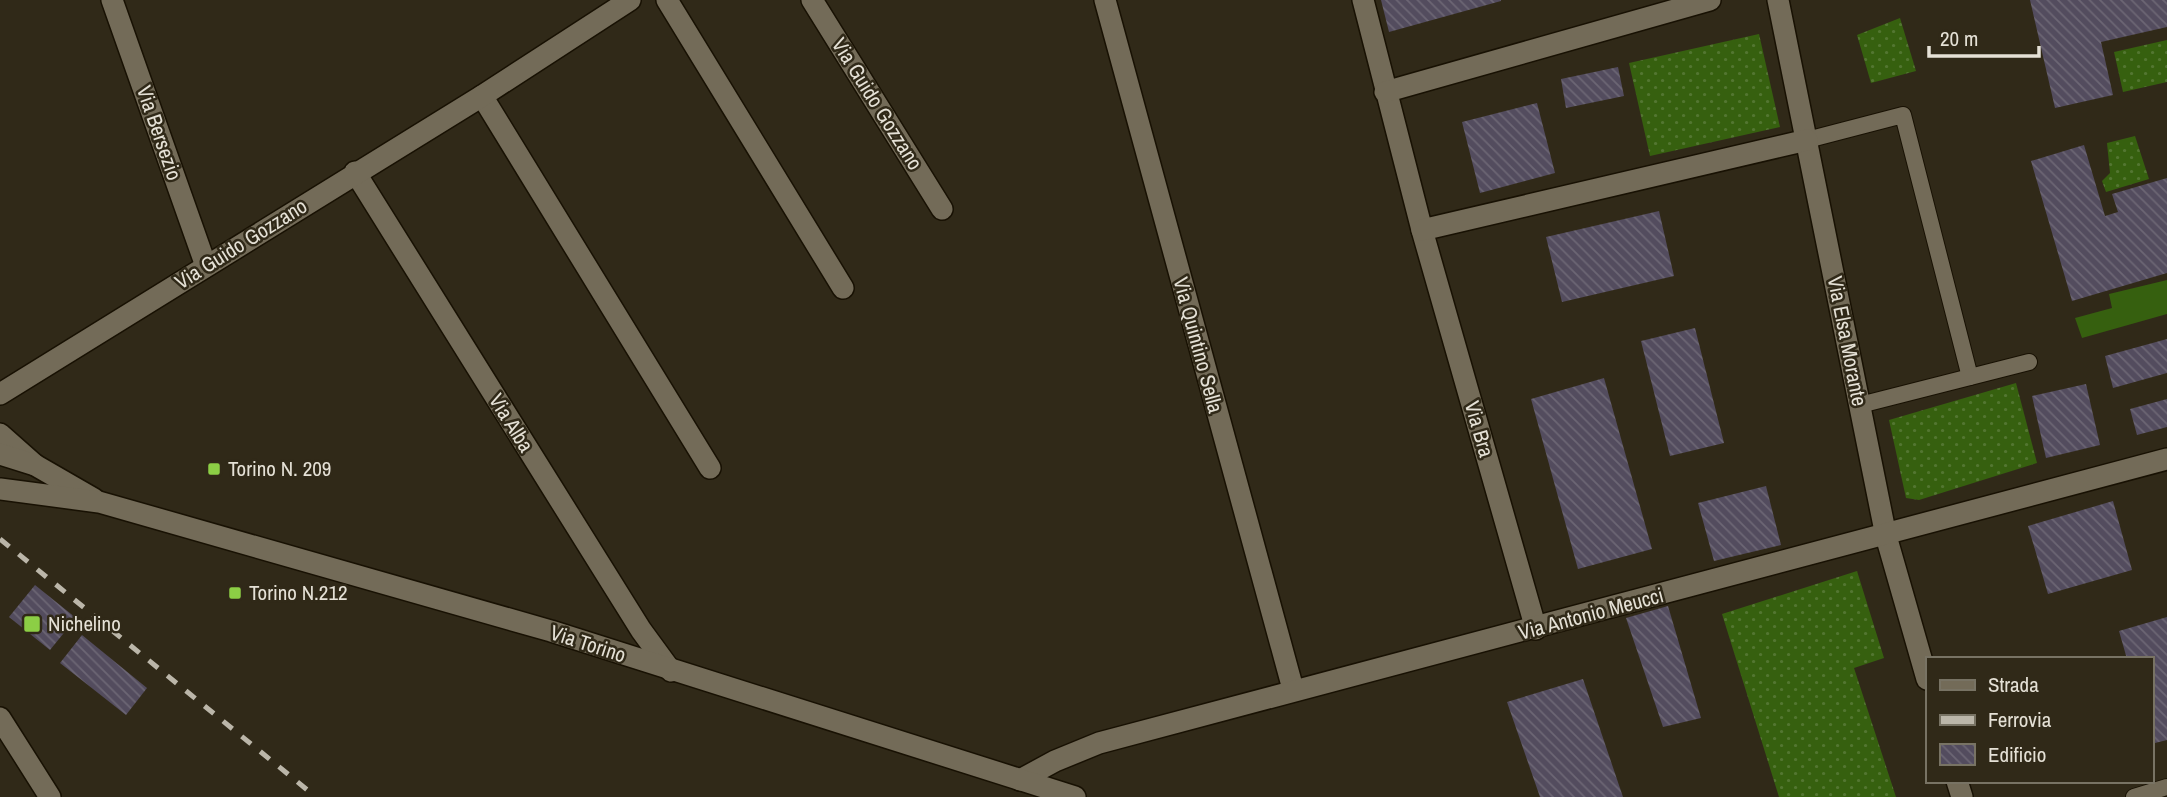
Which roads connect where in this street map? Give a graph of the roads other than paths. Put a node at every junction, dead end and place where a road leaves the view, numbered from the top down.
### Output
1 (113, 0) edge
2 (630, 0) edge
3 (667, 0) edge
4 (812, 0) edge
5 (1105, 0) edge
6 (1363, 0) edge
7 (1710, 0) edge
8 (1778, 0) edge
9 (1385, 92) junction
10 (482, 96) junction
11 (1807, 140) junction
12 (355, 172) junction
13 (942, 209) dead end
14 (1422, 230) junction
15 (206, 266) junction
16 (844, 288) dead end
17 (2029, 362) dead end
18 (1970, 377) junction
19 (0, 394) edge
20 (1860, 405) junction
21 (0, 434) edge
22 (0, 454) edge
23 (2167, 459) edge
24 (35, 465) junction
25 (710, 468) dead end
26 (0, 489) edge
27 (99, 502) junction
28 (1886, 536) junction
29 (1535, 629) junction
30 (671, 671) junction
31 (1926, 676) edge
32 (1293, 689) junction
33 (0, 718) edge
34 (1020, 780) junction
35 (2167, 786) edge
36 (50, 797) edge
37 (1075, 797) edge
38 (2134, 797) edge

1 - 15 street, Via Bersezio
2 - 10 street, Via Guido Gozzano
3 - 16 street
4 - 13 street, Via Guido Gozzano
5 - 32 street, Via Quintino Sella
6 - 9 street, Via Bra
7 - 9 street
8 - 11 street, Via Elsa Morante
9 - 14 street, Via Bra
10 - 12 street, Via Guido Gozzano
10 - 25 street
11 - 14 street
11 - 18 lane
11 - 20 street, Via Elsa Morante
12 - 15 street, Via Guido Gozzano
12 - 30 street, Via Alba
14 - 29 street, Via Bra
15 - 19 street, Via Guido Gozzano
17 - 18 lane
18 - 20 lane
20 - 28 street, Via Elsa Morante
21 - 24 street
22 - 24 street, Via Torino
23 - 28 street, Via Antonio Meucci
24 - 27 street, Via Torino
26 - 27 street, Via Torino
27 - 30 street, Via Torino
28 - 29 street, Via Antonio Meucci
28 - 31 street, Via Elsa Morante
29 - 32 street, Via Antonio Meucci
30 - 34 street, Via Torino
32 - 34 street, Via Antonio Meucci
33 - 36 street
34 - 37 street, Via Torino
35 - 38 lane

